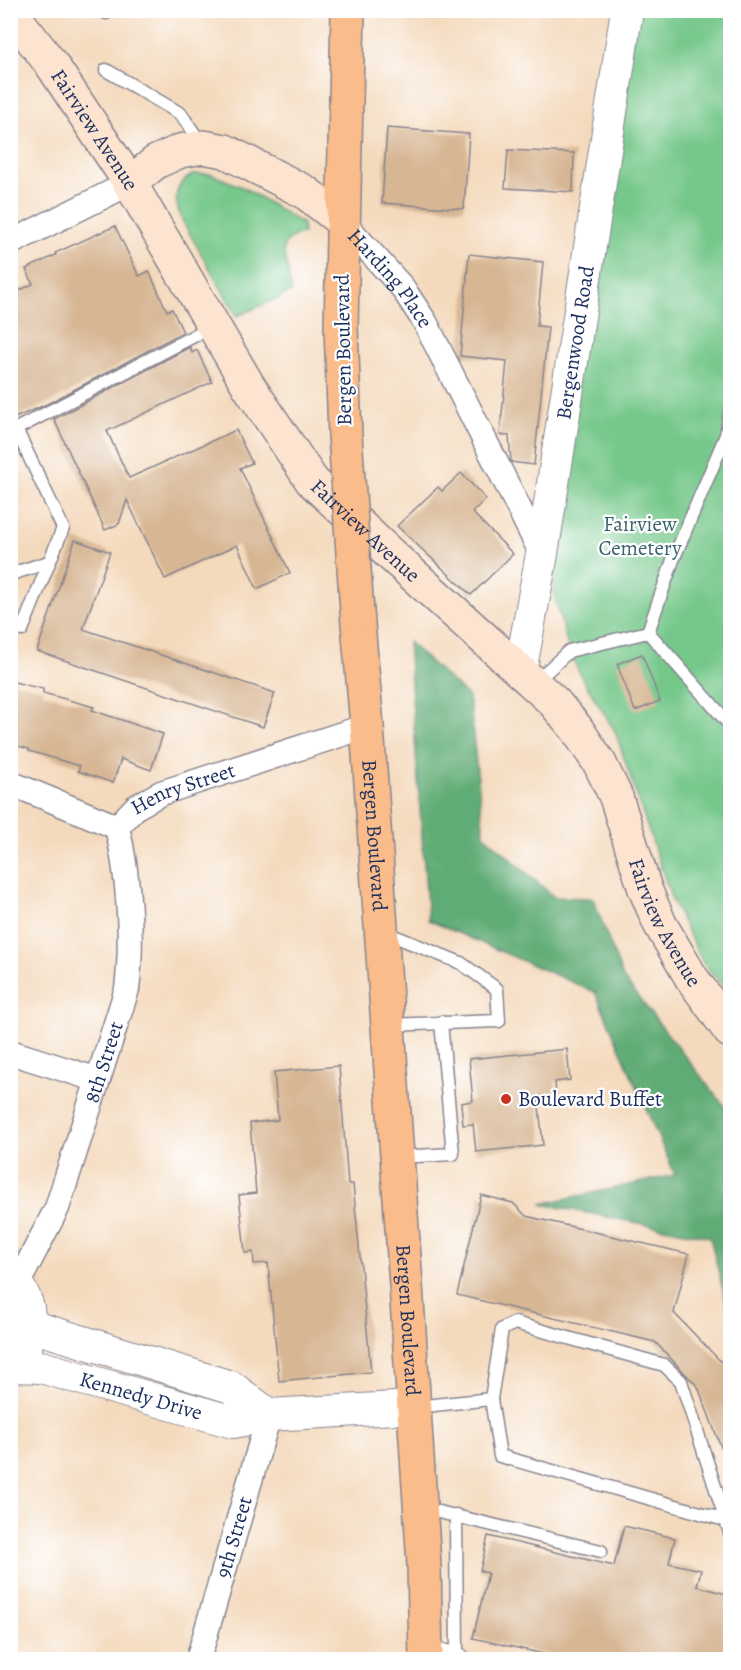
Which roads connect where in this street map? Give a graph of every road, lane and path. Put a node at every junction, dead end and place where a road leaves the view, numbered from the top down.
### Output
1 (348, 10) edge
2 (627, 10) edge
3 (10, 11) edge
4 (106, 70) dead end
5 (203, 147) junction
6 (130, 183) junction
7 (342, 221) junction
8 (10, 243) edge
9 (213, 326) junction
10 (730, 412) edge
11 (542, 554) junction
12 (49, 562) junction
13 (10, 573) edge
14 (22, 630) dead end
15 (648, 632) junction
16 (527, 678) junction
17 (730, 724) edge
18 (367, 726) junction
19 (10, 783) edge
20 (117, 827) junction
21 (380, 930) junction
22 (441, 1022) junction
23 (387, 1025) junction
24 (730, 1031) edge
25 (10, 1052) edge
26 (98, 1080) junction
27 (397, 1157) junction
28 (14, 1282) edge
29 (31, 1326) junction
30 (12, 1366) edge
31 (491, 1399) junction
32 (414, 1407) junction
33 (269, 1415) junction
34 (421, 1508) junction
35 (456, 1515) junction
36 (725, 1520) junction
37 (730, 1533) edge
38 (601, 1551) dead end
39 (442, 1658) edge
40 (198, 1659) edge

1 - 7 main road, Bergen Boulevard
2 - 11 street, Bergenwood Road
3 - 6 main road, Fairview Avenue
4 - 5 lane
5 - 6 main road, Harding Place
5 - 7 main road, Harding Place
6 - 8 street
6 - 9 main road, Fairview Avenue
7 - 11 street, Harding Place
7 - 18 main road, Bergen Boulevard, bridge
9 - 12 lane
9 - 16 main road, Fairview Avenue
10 - 15 lane
11 - 16 street, Bergenwood Road
12 - 13 lane
12 - 14 lane
15 - 16 lane
15 - 17 lane
16 - 24 main road, Fairview Avenue
18 - 20 street, Henry Street
18 - 21 main road, Bergen Boulevard
19 - 20 street, Henry Street
20 - 26 street, 8th Street
21 - 22 lane
21 - 23 main road, Bergen Boulevard
22 - 23 lane
22 - 27 lane
23 - 27 main road, Bergen Boulevard
25 - 26 street
26 - 28 street, 8th Street
27 - 32 main road, Bergen Boulevard
28 - 29 street
29 - 30 street
29 - 33 street, Kennedy Drive
30 - 33 street, Kennedy Drive
31 - 32 lane
31 - 36 lane
31 - 36 lane
32 - 33 street, Kennedy Drive
32 - 34 main road, Bergen Boulevard
33 - 40 street, 9th Street
34 - 35 lane
34 - 39 main road, Bergen Boulevard
35 - 38 lane
35 - 39 lane
36 - 37 lane

